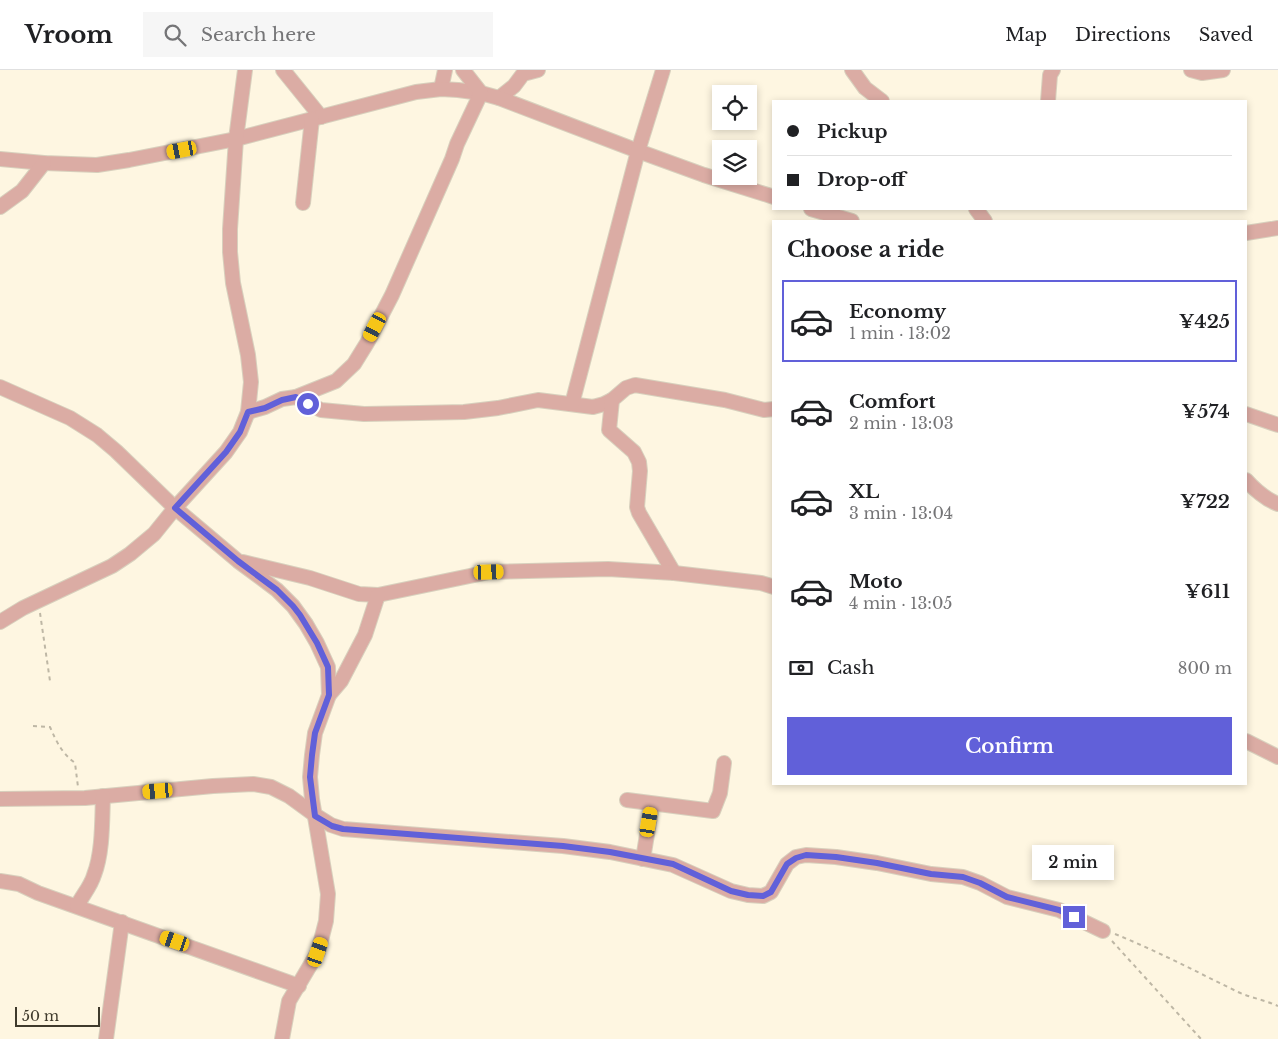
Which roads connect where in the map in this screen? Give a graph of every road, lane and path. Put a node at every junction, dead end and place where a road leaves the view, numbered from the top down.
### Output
1 (246, 70) edge
2 (283, 70) edge
3 (445, 70) edge
4 (463, 70) edge
5 (538, 70) edge
6 (664, 70) edge
7 (852, 70) edge
8 (1053, 70) edge
9 (1191, 70) edge
10 (1223, 70) edge
11 (524, 72) edge
12 (441, 89) junction
13 (482, 93) junction
14 (499, 98) junction
15 (881, 100) edge
16 (1048, 100) edge
17 (317, 118) junction
18 (236, 140) junction
19 (638, 151) junction
20 (0, 160) edge
21 (44, 163) junction
22 (772, 196) edge
23 (303, 203) dead end
24 (0, 207) edge
25 (815, 214) edge
26 (847, 220) edge
27 (1278, 228) edge
28 (1247, 233) edge
29 (0, 387) edge
30 (296, 397) junction
31 (612, 400) junction
32 (572, 404) junction
33 (772, 409) edge
34 (248, 412) junction
35 (1247, 414) edge
36 (1278, 425) edge
37 (1247, 481) edge
38 (1278, 504) edge
39 (175, 508) junction
40 (238, 561) junction
41 (674, 573) junction
42 (772, 586) edge
43 (378, 595) junction
44 (38, 601) junction
45 (0, 622) edge
46 (50, 681) dead end
47 (329, 695) junction
48 (34, 726) dead end
49 (1247, 741) edge
50 (1278, 756) edge
51 (724, 763) dead end
52 (103, 796) junction
53 (79, 798) junction
54 (0, 799) edge
55 (627, 800) dead end
56 (652, 804) junction
57 (315, 816) junction
58 (643, 858) junction
59 (0, 882) edge
60 (77, 906) junction
61 (122, 922) junction
62 (1103, 931) junction
63 (299, 986) junction
64 (1278, 1006) edge
65 (106, 1039) edge
66 (282, 1039) edge
67 (1201, 1039) edge

1 - 18 street
2 - 17 street
3 - 12 street
4 - 13 street
5 - 11 street
6 - 19 street
7 - 15 street
8 - 16 street
9 - 10 street
11 - 14 street
12 - 13 street
12 - 17 street
13 - 14 street
13 - 30 street
14 - 19 street
17 - 18 street
17 - 23 street
18 - 21 street
18 - 34 street
19 - 22 street
19 - 32 street
20 - 21 street
21 - 24 street
25 - 26 street
27 - 28 street
29 - 39 street
30 - 32 street
30 - 34 street
31 - 32 street
31 - 33 street
31 - 41 street
34 - 39 street
35 - 36 street
37 - 38 street
39 - 40 street
39 - 44 street
40 - 43 street
40 - 47 street
41 - 42 street
41 - 43 street
43 - 47 street
44 - 45 street
44 - 46 path
47 - 57 street
48 - 53 path
49 - 50 street
51 - 56 street
52 - 53 street
52 - 57 street
52 - 60 street
53 - 54 street
55 - 56 street
56 - 58 street
57 - 58 street
57 - 63 street
58 - 62 street
59 - 60 street
60 - 61 street
61 - 63 street
61 - 65 street
62 - 64 path
62 - 67 path
63 - 66 street

